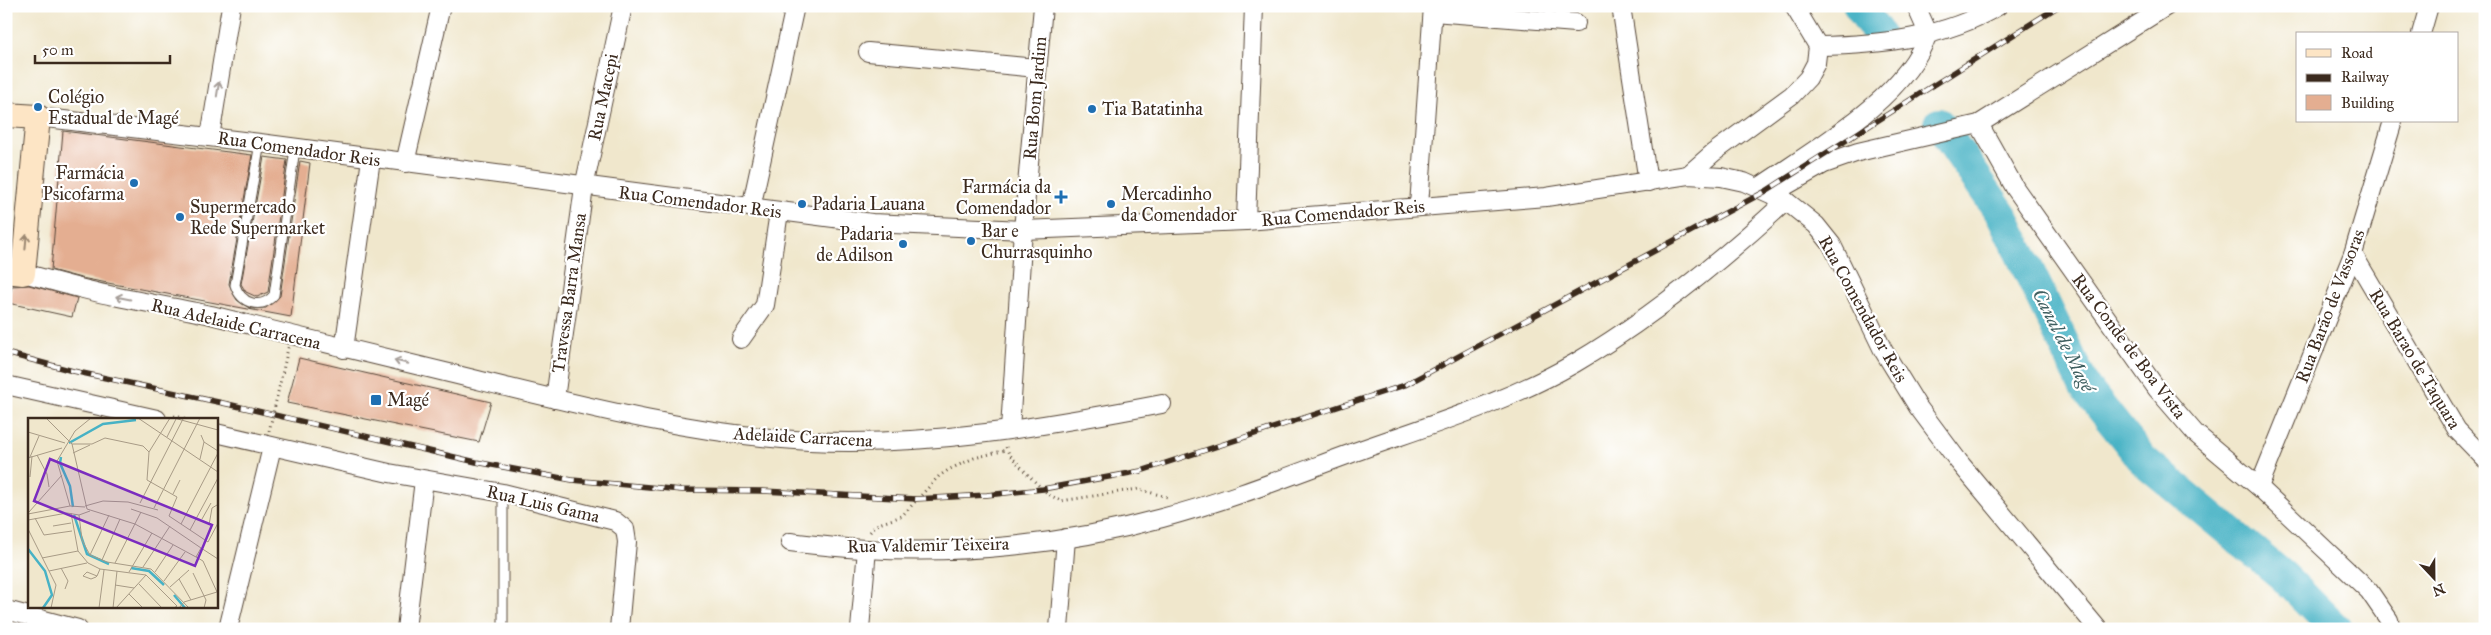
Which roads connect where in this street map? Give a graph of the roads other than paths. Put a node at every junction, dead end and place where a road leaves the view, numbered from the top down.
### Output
1 (231, 6) edge
2 (440, 6) edge
3 (623, 6) edge
4 (795, 6) edge
5 (1043, 6) edge
6 (1254, 6) edge
7 (1621, 6) edge
8 (1794, 6) edge
9 (1916, 6) edge
10 (1998, 6) edge
11 (2167, 6) edge
12 (2429, 6) edge
13 (1433, 9) edge
14 (1576, 24) dead end
15 (2422, 32) edge
16 (1928, 33) junction
17 (1818, 46) junction
18 (868, 52) dead end
19 (1037, 68) junction
20 (6, 115) edge
21 (38, 117) junction
22 (2394, 122) edge
23 (1979, 124) junction
24 (210, 137) junction
25 (260, 143) junction
26 (295, 149) junction
27 (372, 159) junction
28 (405, 164) junction
29 (1688, 175) junction
30 (1648, 182) junction
31 (584, 187) junction
32 (1773, 194) junction
33 (1419, 206) junction
34 (752, 208) junction
35 (779, 212) junction
36 (1246, 221) junction
37 (1023, 230) junction
38 (2352, 254) junction
39 (15, 272) edge
40 (741, 339) dead end
41 (344, 349) junction
42 (448, 373) joint
43 (6, 385) edge
44 (555, 399) junction
45 (1162, 404) dead end
46 (153, 418) edge
47 (1010, 429) junction
48 (218, 433) edge
49 (270, 441) junction
50 (2485, 459) edge
51 (424, 480) junction
52 (2258, 488) junction
53 (502, 493) junction
54 (1066, 538) junction
55 (790, 542) dead end
56 (867, 550) junction
57 (6, 610) edge
58 (47, 624) edge
59 (78, 629) edge
60 (228, 629) edge
61 (406, 629) edge
62 (503, 629) edge
63 (619, 629) edge
64 (860, 629) edge
65 (1059, 629) edge
66 (2098, 629) edge
67 (2392, 629) edge

24 -> 1 street
2 - 28 street
3 - 31 street, Rua Macepi
4 - 34 street
5 - 19 street, Rua Bom Jardim
6 - 36 street
7 - 30 street
8 - 17 street
9 - 16 street
10 - 16 street
11 - 23 street
12 - 15 street
13 - 14 street
13 - 33 street
16 - 17 street
16 - 32 street
17 - 29 street
18 - 19 street
19 - 37 street, Rua Bom Jardim
20 - 21 main road
21 - 24 street, Rua Comendador Reis
39 -> 21 main road
22 - 38 street, Rua Barão de Vassoras
23 - 32 street
23 - 52 street, Rua Conde de Boa Vista
24 - 25 street, Rua Comendador Reis
25 - 26 street, Rua Comendador Reis
25 - 26 lane
26 - 27 street, Rua Comendador Reis
27 - 28 street, Rua Comendador Reis
27 - 41 street
28 - 31 street, Rua Comendador Reis
29 - 30 street, Rua Comendador Reis
29 - 32 street, Rua Comendador Reis
30 - 33 street, Rua Comendador Reis
31 - 34 street, Rua Comendador Reis
31 - 44 street, Travessa Barra Mansa
32 - 54 street, Rua Valdemir Teixeira
32 - 66 street, Rua Comendador Reis
33 - 36 street, Rua Comendador Reis
34 - 35 street, Rua Comendador Reis
35 - 37 street, Rua Comendador Reis
35 - 40 street
36 - 37 street, Rua Comendador Reis
37 - 47 street, Rua Bom Jardim
38 - 50 street, Rua Barao de Taquara
38 - 52 street, Rua Barão de Vassoras
41 -> 39 street, Rua Adelaide Carracena
42 -> 41 street, Rua Adelaide Carracena
42 - 44 street, Adelaide Carracena
43 - 46 street
44 - 47 street, Adelaide Carracena
45 - 47 street, Adelaide Carracena
48 - 49 street, Rua Luis Gama
49 - 51 street, Rua Luis Gama
49 - 60 street
51 - 53 street, Rua Luis Gama
51 - 61 street
52 - 67 street, Rua Conde de Boa Vista
53 - 62 lane
53 - 63 street, Rua Luis Gama
54 - 56 street, Rua Valdemir Teixeira
54 - 65 street
55 - 56 street, Rua Valdemir Teixeira
56 - 64 street
57 - 58 street
58 - 59 street

